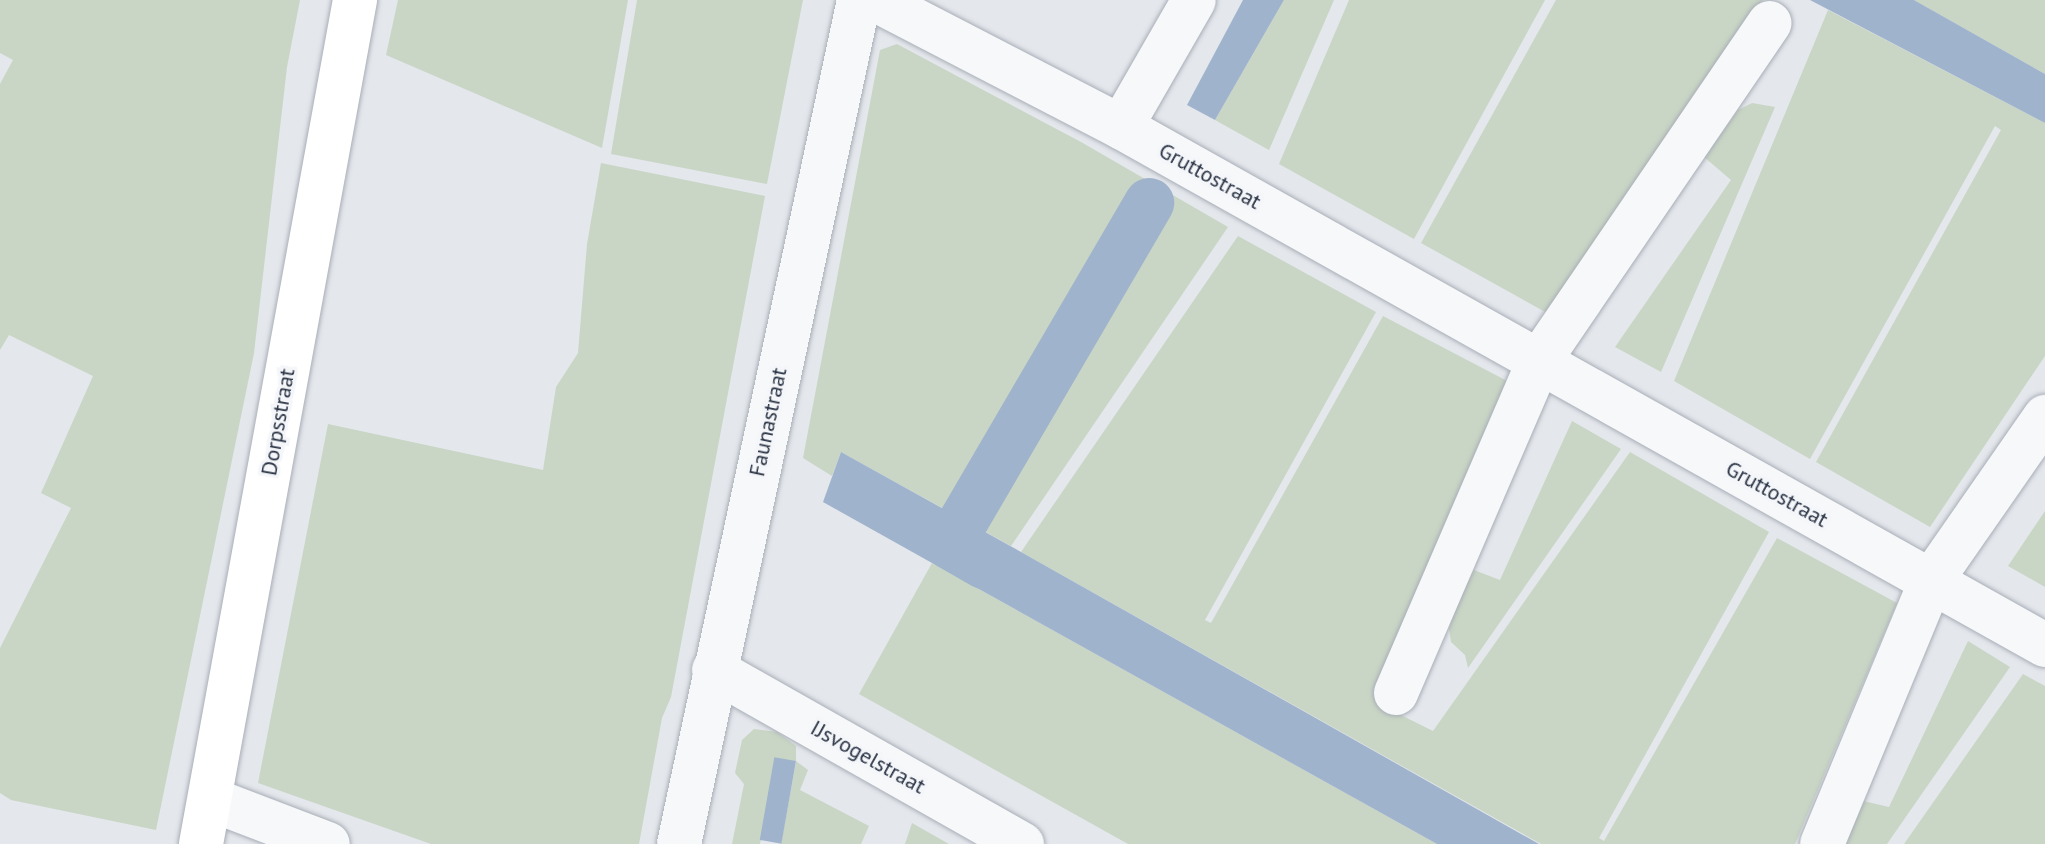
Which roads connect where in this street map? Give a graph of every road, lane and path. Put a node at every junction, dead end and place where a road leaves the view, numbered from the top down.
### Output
1 (355, 0) edge
2 (859, 0) edge
3 (876, 0) edge
4 (1194, 0) edge
5 (1770, 23) dead end
6 (1121, 127) junction
7 (1539, 361) junction
8 (2045, 417) edge
9 (1931, 581) junction
10 (2045, 645) edge
11 (714, 670) junction
12 (1396, 693) dead end
13 (210, 799) junction
14 (201, 844) edge
15 (328, 844) edge
16 (679, 844) edge
17 (1022, 844) edge
18 (1822, 844) edge

1 - 13 street, Dorpsstraat
2 - 11 street, Faunastraat
3 - 6 street, Gruttostraat
4 - 6 street
5 - 7 street
6 - 7 street, Gruttostraat
7 - 9 street, Gruttostraat
7 - 12 street
8 - 9 street
9 - 10 street, Gruttostraat
9 - 18 street
11 - 16 street, Faunastraat
11 - 17 street, IJsvogelstraat
13 - 14 street, Dorpsstraat
13 - 15 street

